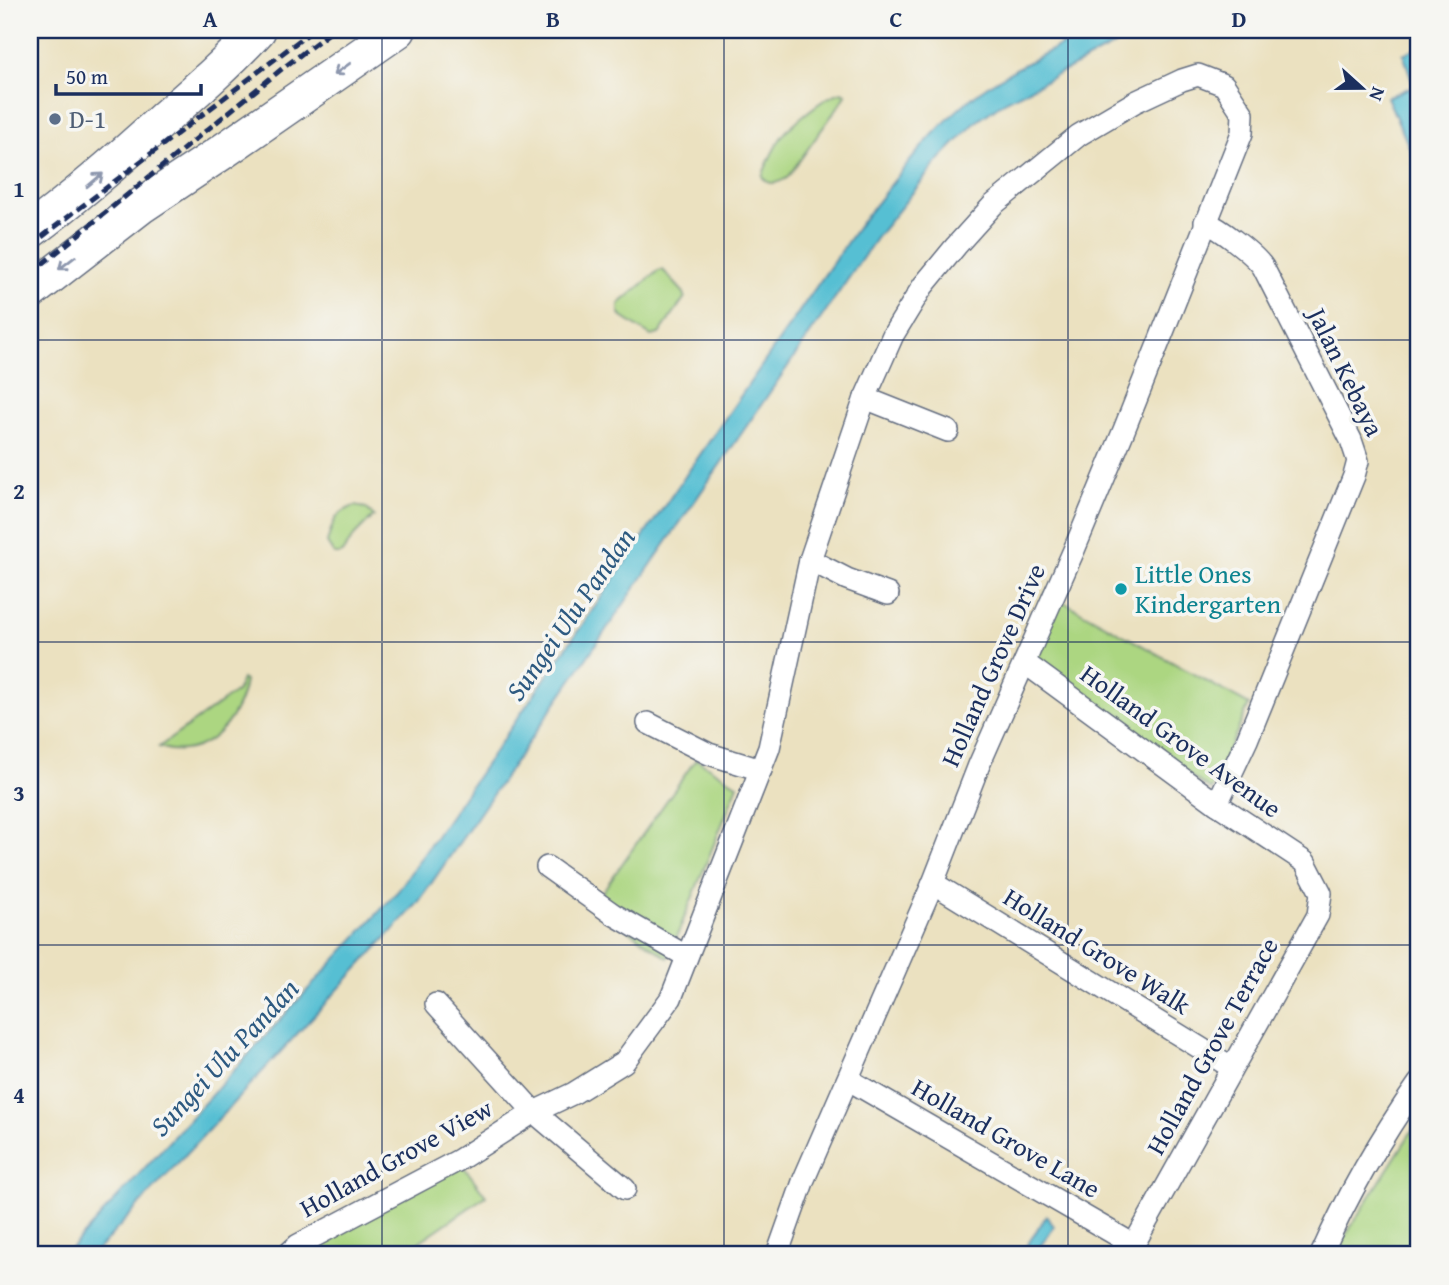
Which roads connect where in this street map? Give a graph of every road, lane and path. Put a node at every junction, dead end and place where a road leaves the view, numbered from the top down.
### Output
1 (258, 30) edge
2 (398, 30) edge
3 (1232, 95) joint
4 (1205, 222) junction
5 (30, 231) edge
6 (30, 292) edge
7 (865, 398) junction
8 (948, 431) dead end
9 (810, 560) junction
10 (888, 594) dead end
11 (1025, 663) junction
12 (648, 723) dead end
13 (761, 770) junction
14 (1217, 804) junction
15 (1305, 862) joint
16 (547, 867) dead end
17 (933, 883) junction
18 (686, 956) junction
19 (436, 1004) dead end
20 (1231, 1067) junction
21 (849, 1080) junction
22 (1419, 1083) edge
23 (534, 1112) junction
24 (625, 1189) dead end
25 (1131, 1250) edge
26 (287, 1255) edge
27 (777, 1255) edge
28 (1321, 1255) edge

5 -> 1 main road
2 -> 6 main road
3 - 4 street, Holland Grove Drive
3 - 7 street, Holland Grove View
4 - 11 street, Holland Grove Drive
4 - 14 street, Jalan Kebaya
7 - 8 street
7 - 9 street, Holland Grove View
9 - 10 street
9 - 13 street, Holland Grove View
11 - 14 street, Holland Grove Avenue
11 - 17 street, Holland Grove Drive
12 - 13 street
13 - 18 street, Holland Grove View
14 - 15 street, Holland Grove Avenue
15 - 20 street, Holland Grove Terrace
16 - 18 street
17 - 20 street, Holland Grove Walk
17 - 21 street, Holland Grove Drive
18 - 23 street, Holland Grove View
19 - 23 street, Holland Grove View
20 - 25 street, Holland Grove Terrace
21 - 25 street, Holland Grove Lane
21 - 27 street, Holland Grove Drive
22 - 28 street
23 - 24 street, Holland Grove View
23 - 26 street, Holland Grove View

